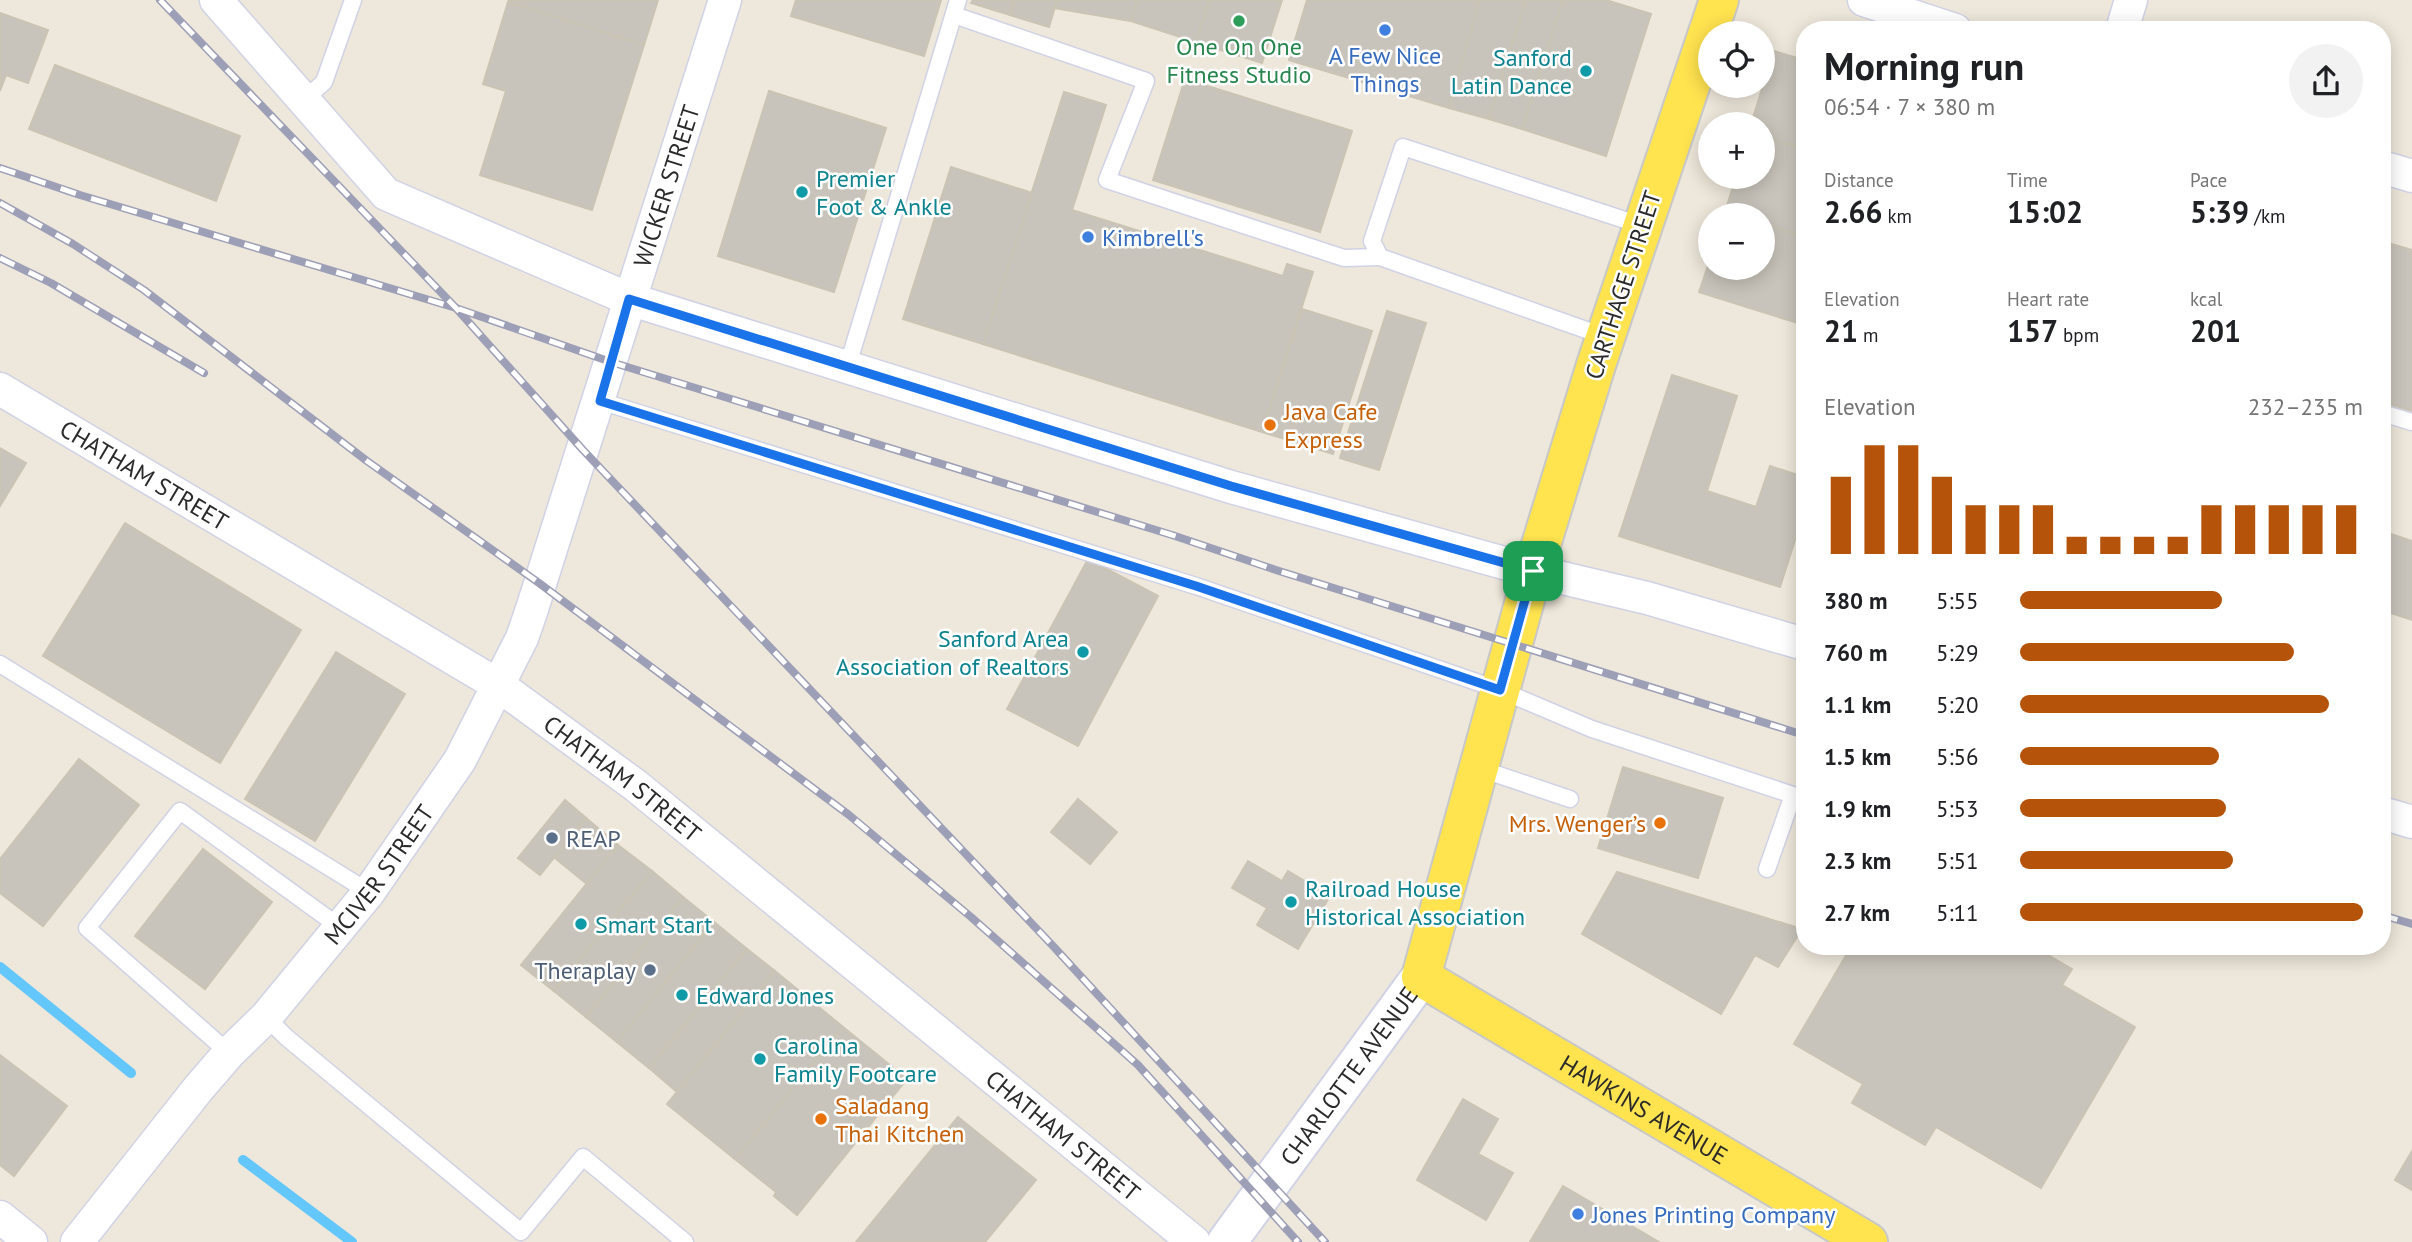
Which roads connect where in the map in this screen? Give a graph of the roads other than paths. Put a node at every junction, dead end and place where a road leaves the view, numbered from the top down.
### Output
1 (216, 0) edge
2 (354, 0) edge
3 (725, 0) edge
4 (1718, 0) edge
5 (1864, 0) edge
6 (2131, 0) edge
7 (956, 8) edge
8 (1928, 21) edge
9 (2125, 21) edge
10 (304, 100) junction
11 (2391, 170) edge
12 (2412, 176) edge
13 (1643, 226) junction
14 (1380, 257) junction
15 (629, 299) junction
16 (1606, 337) junction
17 (847, 368) junction
18 (0, 389) edge
19 (600, 401) junction
20 (2391, 416) edge
21 (2412, 422) edge
22 (583, 450) joint
23 (1533, 571) junction
24 (1796, 642) edge
25 (0, 664) edge
26 (498, 685) junction
27 (1500, 690) junction
28 (1478, 768) junction
29 (1570, 799) dead end
30 (2391, 816) edge
31 (2412, 822) edge
32 (1767, 869) dead end
33 (369, 892) junction
34 (341, 928) junction
35 (1421, 977) junction
36 (266, 1017) junction
37 (229, 1053) junction
38 (0, 1217) edge
39 (31, 1242) edge
40 (77, 1242) edge
41 (685, 1242) edge
42 (1194, 1242) edge
43 (1227, 1242) edge
44 (1868, 1242) edge

1 - 10 street
2 - 10 lane
3 - 15 street, WICKER STREET
4 - 13 main road, CARTHAGE STREET
5 - 8 street
6 - 9 street
7 - 14 lane
7 - 17 lane
10 - 15 street
11 - 12 street
13 - 14 lane
13 - 16 main road, CARTHAGE STREET
14 - 16 lane
15 - 17 street
15 - 19 street, WICKER STREET
16 - 23 main road, CARTHAGE STREET
17 - 23 street
18 - 26 street, CHATHAM STREET
19 - 22 street, WICKER STREET
19 - 27 lane
20 - 21 lane
22 - 26 street, MCIVER STREET
23 - 24 street
23 - 27 main road, CHARLOTTE AVENUE
25 - 33 lane
26 - 33 street, MCIVER STREET
26 - 42 street, CHATHAM STREET
27 - 28 main road, CHARLOTTE AVENUE
27 - 32 lane
28 - 29 lane
28 - 35 main road, CHARLOTTE AVENUE
30 - 31 street
33 - 34 street, MCIVER STREET
34 - 36 street, MCIVER STREET
34 - 37 lane
35 - 43 street, CHARLOTTE AVENUE
35 - 44 main road, HAWKINS AVENUE
36 - 37 street, MCIVER STREET
36 - 41 lane
37 - 40 street, MCIVER STREET
38 - 39 street

